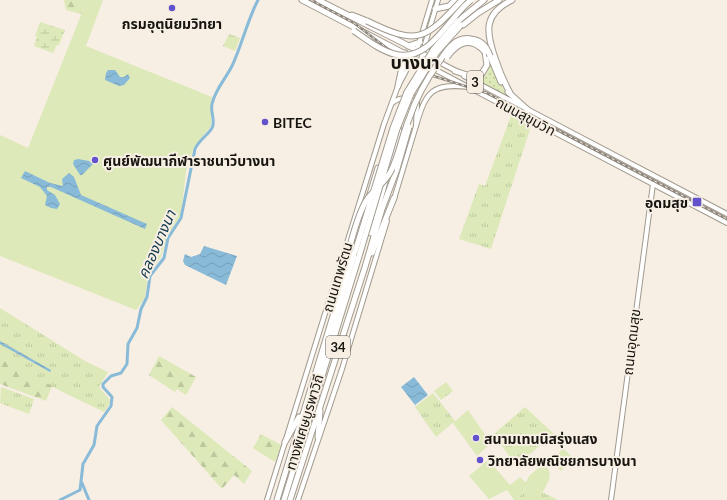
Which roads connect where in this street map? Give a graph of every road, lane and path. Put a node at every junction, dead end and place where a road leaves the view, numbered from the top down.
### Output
1 (302, 0) edge
2 (318, 0) edge
3 (455, 0) edge
4 (462, 0) edge
5 (471, 0) edge
6 (483, 0) edge
7 (494, 0) edge
8 (499, 0) edge
9 (512, 0) edge
10 (432, 2) edge
11 (437, 4) edge
12 (341, 12) junction
13 (329, 14) junction
14 (428, 15) junction
15 (423, 42) junction
16 (408, 46) junction
17 (419, 51) junction
18 (405, 53) junction
19 (430, 57) junction
20 (413, 58) junction
21 (420, 61) junction
22 (456, 71) junction
23 (398, 86) junction
24 (472, 87) junction
25 (510, 93) junction
26 (392, 103) junction
27 (418, 109) junction
28 (530, 111) junction
29 (416, 126) junction
30 (587, 142) junction
31 (585, 148) junction
32 (371, 168) junction
33 (657, 178) junction
34 (653, 184) junction
35 (369, 196) junction
36 (394, 198) junction
37 (727, 214) edge
38 (727, 223) edge
39 (358, 253) junction
40 (365, 266) junction
41 (334, 288) junction
42 (356, 291) junction
43 (332, 304) junction
44 (330, 326) junction
45 (320, 402) junction
46 (305, 407) junction
47 (318, 437) junction
48 (285, 442) junction
49 (267, 500) edge
50 (278, 500) edge
51 (284, 500) edge
52 (290, 500) edge
53 (298, 500) edge
54 (611, 500) edge

1 - 13 highway, ถนนสุขุมวิท / 3
2 - 12 highway, ถนนสุขุมวิท / 3
3 - 11 highway
4 - 12 highway, bridge
5 - 13 highway, bridge
6 - 35 highway, bridge
6 - 39 highway, bridge
7 - 39 highway, bridge
8 - 42 highway, bridge
9 - 25 highway
10 - 11 main road
10 - 14 main road
11 - 14 main road
11 - 15 main road
12 - 16 highway, ถนนสุขุมวิท / 3
13 - 18 highway, ถนนสุขุมวิท / 3
14 - 15 main road
15 - 16 highway
15 - 17 main road
15 - 19 main road
16 - 17 highway, ถนนสุขุมวิท / 3
17 - 19 main road, ถนนสุขุมวิท / 3
17 - 20 main road, ถนนเทพรัตน
17 - 21 main road
18 - 20 highway, ถนนสุขุมวิท / 3
18 - 23 highway
19 - 22 main road, ถนนสุขุมวิท / 3
20 - 21 main road, ถนนสุขุมวิท / 3
20 - 23 main road, ถนนเทพรัตน / 34
21 - 24 main road, ถนนสุขุมวิท / 3
21 - 27 main road, 34
22 - 28 main road, ถนนสุขุมวิท / 3
22 - 40 highway, bridge
23 - 26 main road, ถนนเทพรัตน / 34
24 - 29 main road
24 - 31 main road, ถนนสุขุมวิท / 3
25 - 28 highway
25 - 43 highway, bridge
26 - 27 main road
26 - 32 main road, ถนนเทพรัตน / 34
27 - 29 main road, 34
28 - 30 main road, ถนนสุขุมวิท
29 - 36 main road, 34
30 - 31 main road
30 - 33 main road, ถนนสุขุมวิท
31 - 34 main road, ถนนสุขุมวิท
32 - 35 main road
32 - 41 main road, ถนนเทพรัตน / 34
33 - 34 main road
33 - 37 main road, ถนนสุขุมวิท
34 - 38 main road, ถนนสุขุมวิท
34 - 54 main road, ถนนอุดมสุข
35 - 44 highway
36 - 40 highway
36 - 47 main road, 34
39 - 50 highway, ทางพิเศษบูรพาวิถี
39 - 51 highway, ทางพิเศษบูรพาวิถี
40 - 42 highway
41 - 43 highway
41 - 48 main road, ถนนเทพรัตน / 34
42 - 45 highway, ถนนเทพรัตน / 34
43 - 44 highway
44 - 46 highway, ถนนเทพรัตน / 34
45 - 47 highway
45 - 52 highway, ถนนเทพรัตน / 34
46 - 48 highway
46 - 50 highway, ถนนเทพรัตน / 34
47 - 53 main road, 34
48 - 49 main road, ถนนเทพรัตน / 34

